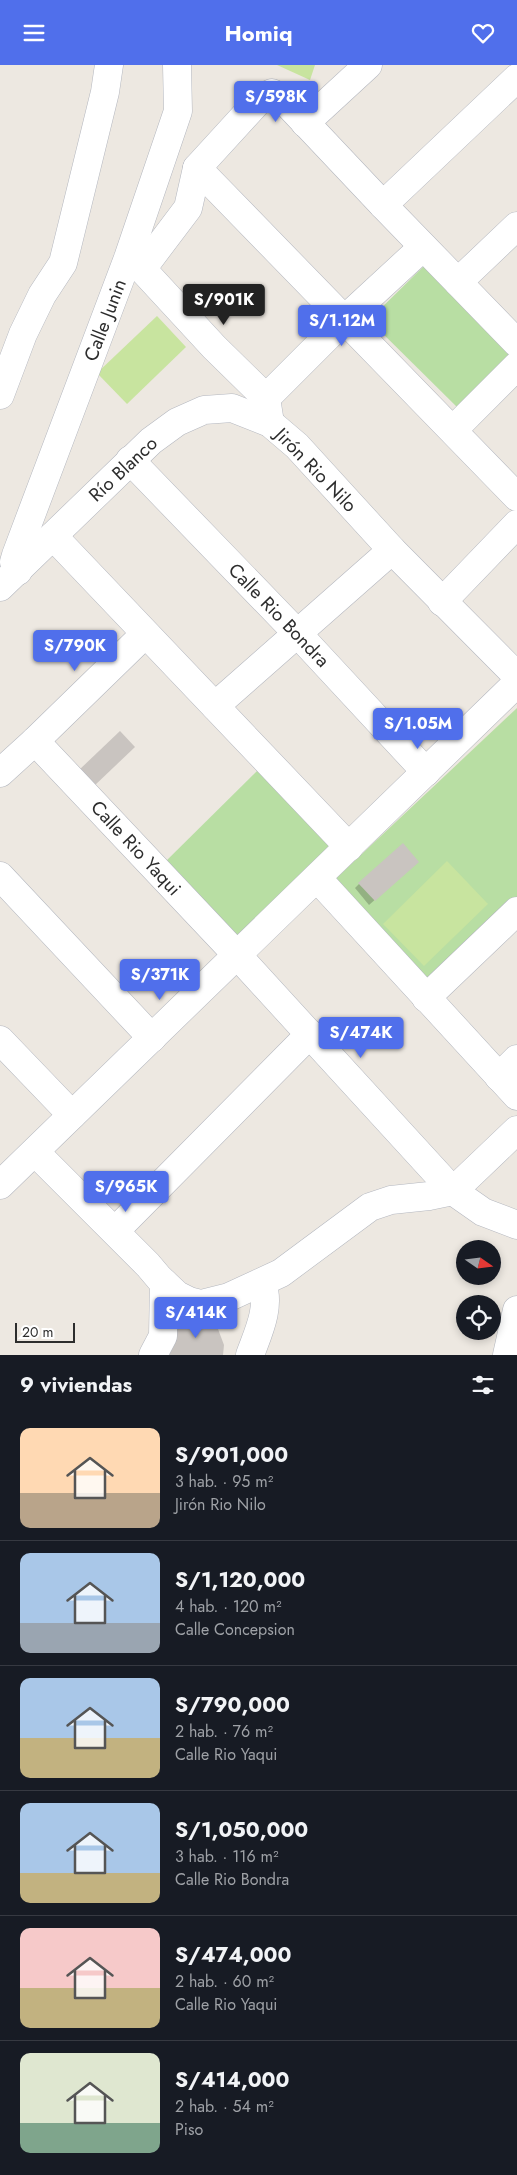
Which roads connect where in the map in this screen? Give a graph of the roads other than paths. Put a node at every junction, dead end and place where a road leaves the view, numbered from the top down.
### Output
1 (109, 65) edge
2 (177, 65) edge
3 (368, 65) edge
4 (517, 78) edge
5 (305, 123) junction
6 (197, 168) junction
7 (383, 205) junction
8 (517, 226) edge
9 (423, 247) junction
10 (135, 264) junction
11 (458, 282) junction
12 (345, 319) junction
13 (517, 343) edge
14 (517, 366) edge
15 (0, 395) edge
16 (268, 411) junction
17 (453, 430) junction
18 (130, 460) junction
19 (517, 497) edge
20 (517, 524) edge
21 (52, 536) junction
22 (392, 550) junction
23 (9, 579) edge
24 (442, 602) junction
25 (297, 633) junction
26 (145, 634) junction
27 (517, 677) edge
28 (517, 683) edge
29 (215, 706) junction
30 (35, 741) junction
31 (426, 772) junction
32 (0, 773) edge
33 (349, 847) junction
34 (0, 876) edge
35 (317, 878) junction
36 (517, 911) edge
37 (238, 955) junction
38 (426, 998) junction
39 (310, 1034) junction
40 (152, 1038) junction
41 (0, 1040) edge
42 (511, 1077) edge
43 (72, 1115) junction
44 (517, 1130) edge
45 (35, 1152) junction
46 (0, 1185) edge
47 (454, 1191) junction
48 (517, 1225) edge
49 (115, 1231) junction
50 (164, 1283) junction
51 (262, 1283) junction
52 (517, 1310) edge
53 (153, 1355) edge
54 (250, 1355) edge
55 (507, 1355) edge

1 - 15 street
2 - 10 street, Calle Junin
3 - 5 street
4 - 7 street
5 - 6 street
5 - 7 street
6 - 10 street
6 - 12 street
7 - 9 street
8 - 11 street
9 - 11 street
9 - 12 street
10 - 16 street, Jirón Rio Nilo
10 - 23 street, Calle Junin
11 - 13 street
12 - 16 street
12 - 17 street
14 - 17 street
16 - 18 street, Río Blanco
16 - 22 street, Jirón Rio Nilo
17 - 19 street
18 - 21 street, Río Blanco
18 - 25 street, Calle Rio Bondra
20 - 24 street
21 - 23 street, Río Blanco
21 - 26 street
22 - 24 street, Jirón Rio Nilo
22 - 25 street
24 - 27 street, Jirón Rio Nilo
25 - 29 street
25 - 31 street, Calle Rio Bondra
26 - 29 street
26 - 30 street
28 - 31 street
29 - 33 street
30 - 32 street
30 - 37 street, Calle Rio Yaqui
31 - 33 street
33 - 35 street
34 - 40 street
35 - 37 street
35 - 38 street
36 - 38 street
37 - 39 street, Calle Rio Yaqui
37 - 40 street
38 - 42 street
39 - 47 street, Calle Rio Yaqui
39 - 49 street
40 - 43 street
41 - 43 street
43 - 45 street
44 - 47 street
45 - 46 street
45 - 49 street
47 - 48 street, Calle Rio Yaqui
47 - 51 street
49 - 50 street
50 - 51 street
50 - 53 street
51 - 54 street
52 - 55 street

